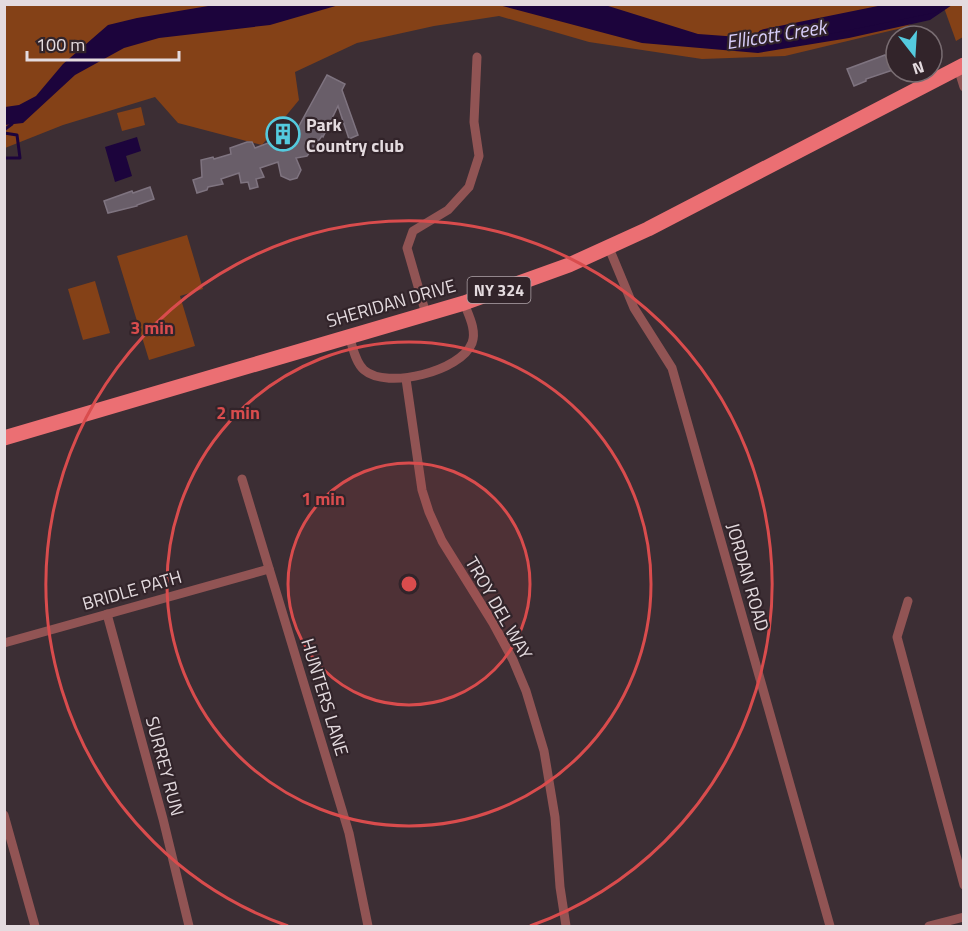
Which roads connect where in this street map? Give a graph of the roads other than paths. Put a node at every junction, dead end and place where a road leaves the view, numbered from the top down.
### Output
1 (477, 57) dead end
2 (961, 67) edge
3 (963, 87) edge
4 (609, 248) junction
5 (464, 303) junction
6 (426, 314) junction
7 (349, 336) junction
8 (406, 379) junction
9 (4, 438) edge
10 (242, 479) dead end
11 (269, 568) junction
12 (908, 601) dead end
13 (107, 615) junction
14 (4, 643) edge
15 (4, 815) edge
16 (963, 885) edge
17 (963, 917) edge
18 (35, 927) edge
19 (189, 927) edge
20 (368, 927) edge
21 (566, 927) edge
22 (830, 927) edge
23 (929, 927) edge

1 - 6 street
2 - 3 street
2 - 4 main road, SHERIDAN DRIVE / NY 324
4 - 5 main road, SHERIDAN DRIVE / NY 324
4 - 22 street, JORDAN ROAD
5 - 6 main road, SHERIDAN DRIVE / NY 324
5 - 8 street
6 - 7 main road, SHERIDAN DRIVE / NY 324
7 - 8 street
7 - 9 main road, SHERIDAN DRIVE / NY 324
8 - 21 street, TROY DEL WAY
10 - 11 street, HUNTERS LANE
11 - 13 street, BRIDLE PATH
11 - 20 street, HUNTERS LANE
12 - 16 street
13 - 14 street, BRIDLE PATH
13 - 19 street, SURREY RUN
15 - 18 street
17 - 23 street

